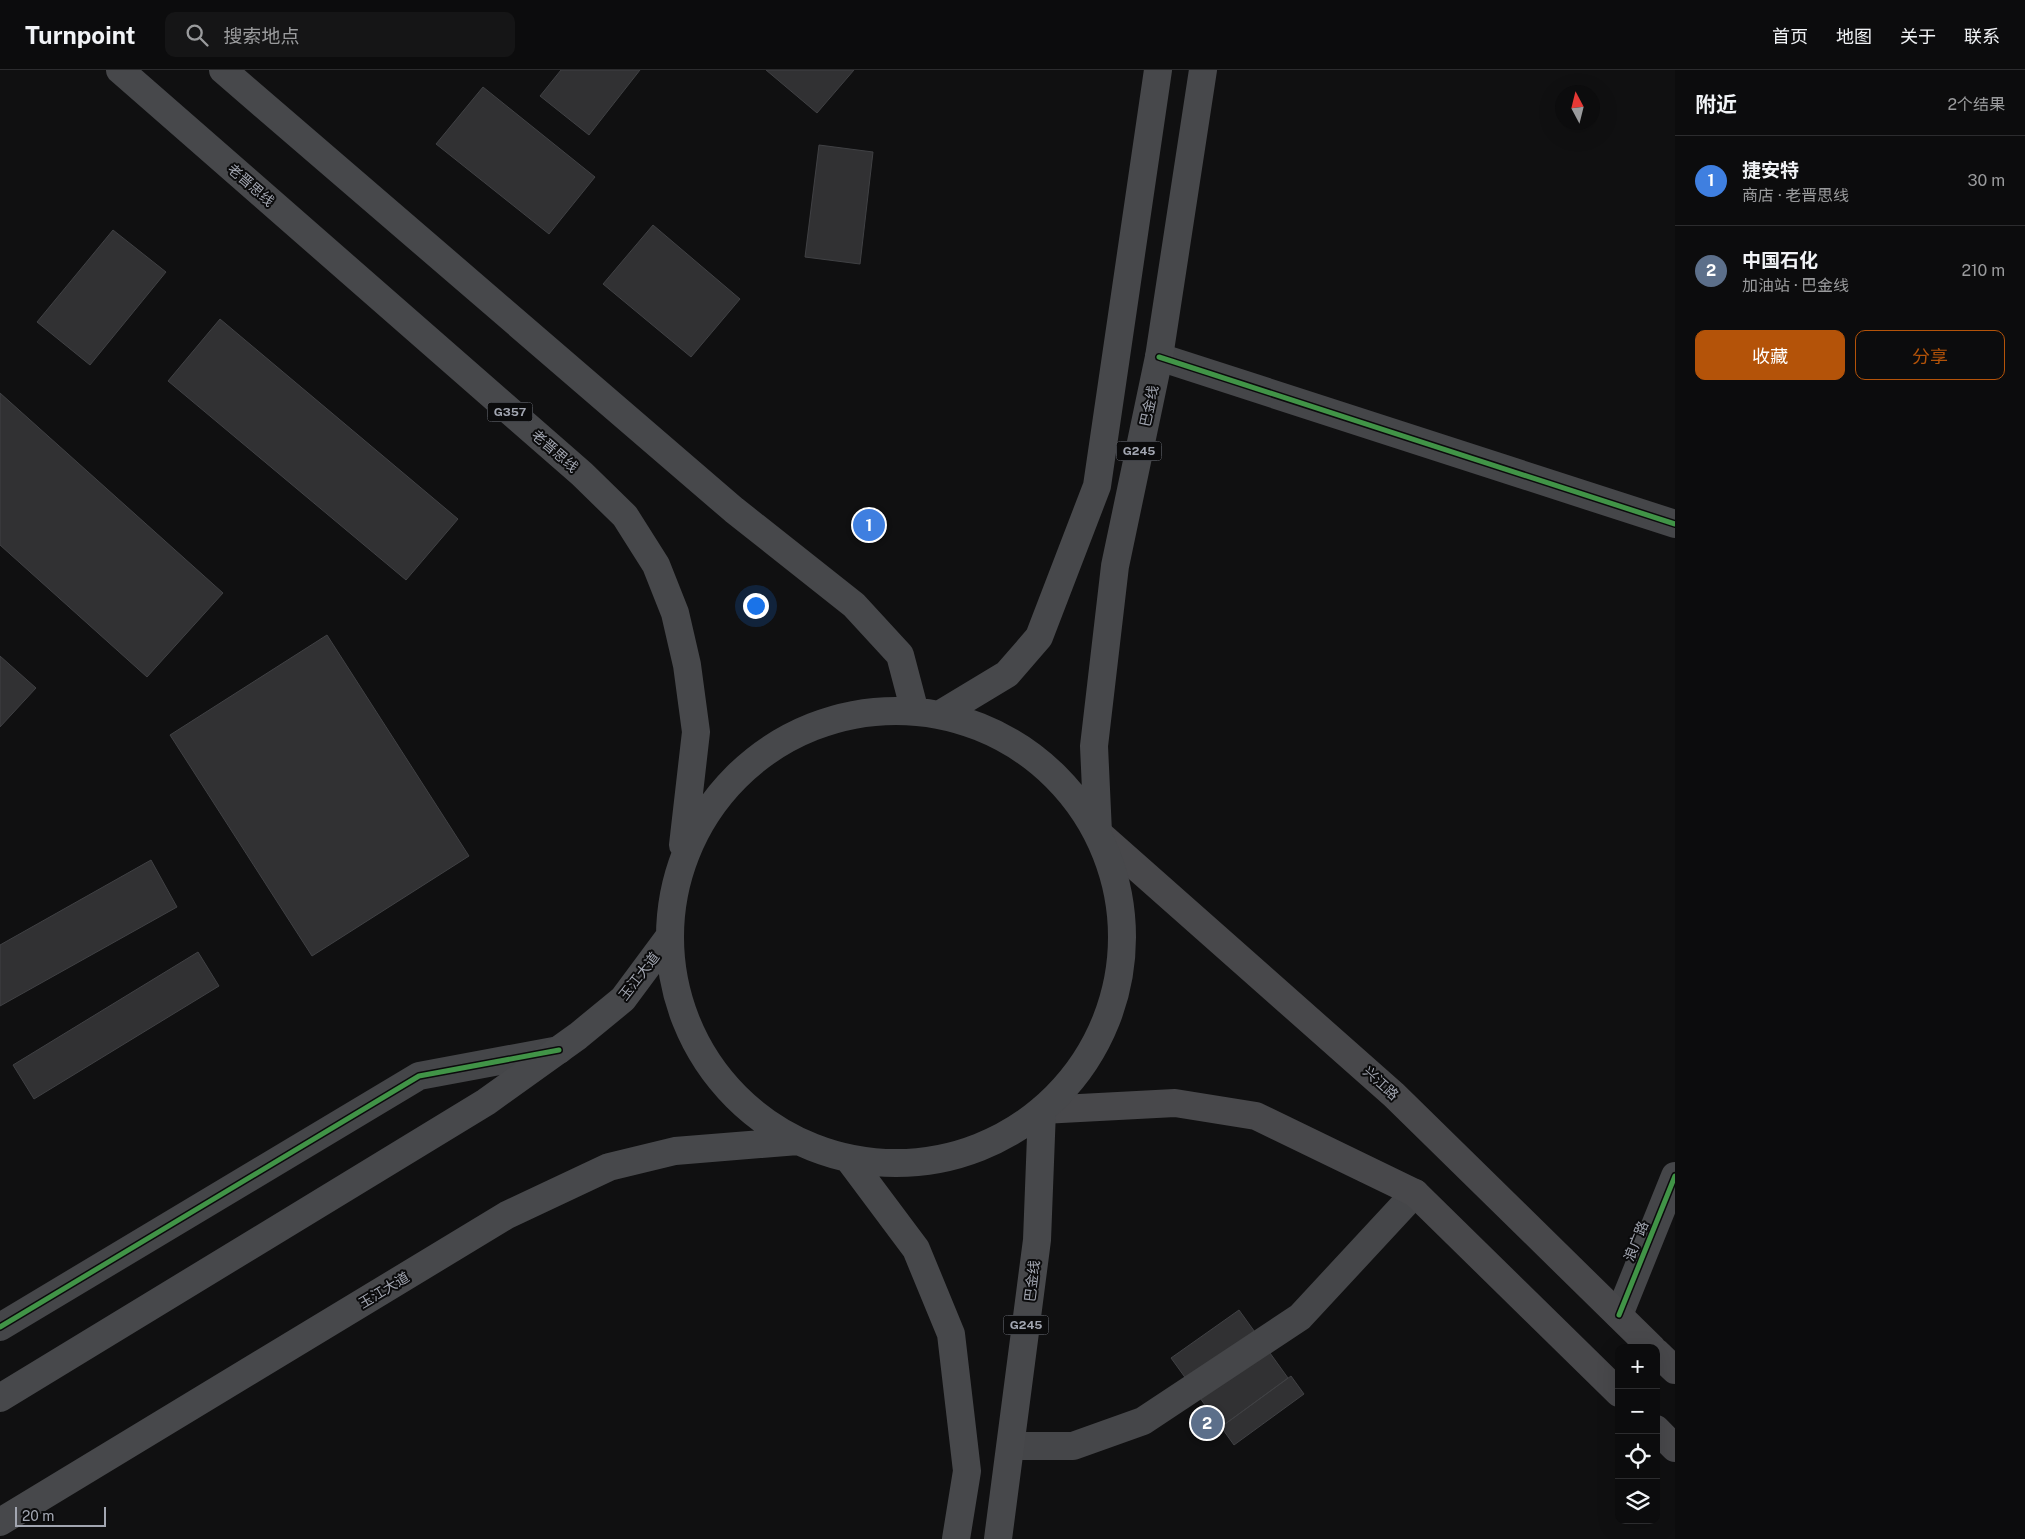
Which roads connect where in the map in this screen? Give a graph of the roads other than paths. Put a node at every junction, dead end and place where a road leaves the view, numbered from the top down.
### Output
1 (120, 70) edge
2 (223, 70) edge
3 (1158, 70) edge
4 (1203, 70) edge
5 (1159, 357) junction
6 (1675, 524) edge
7 (927, 714) junction
8 (1098, 833) junction
9 (681, 864) junction
10 (669, 936) junction
11 (559, 1050) junction
12 (1042, 1110) junction
13 (798, 1141) junction
14 (848, 1158) junction
15 (1675, 1176) edge
16 (1415, 1192) junction
17 (1619, 1315) junction
18 (0, 1327) edge
19 (1648, 1344) edge
20 (1660, 1356) edge
21 (1675, 1370) edge
22 (1615, 1389) edge
23 (0, 1398) edge
24 (1660, 1433) edge
25 (1011, 1446) junction
26 (1675, 1448) edge
27 (0, 1522) edge
28 (956, 1539) edge
29 (998, 1539) edge

1 - 9 highway, 老晋思线 / G357
2 - 7 highway
3 - 7 highway, G245
4 - 5 highway, 巴金线 / G245
5 - 6 street
5 - 8 highway, 巴金线 / G245
7 - 8 highway
7 - 9 highway
8 - 12 highway
8 - 17 main road, 兴江路
9 - 10 highway
10 - 11 highway, 玉江大道
10 - 13 highway
11 - 18 street
11 - 23 highway, 玉江大道
12 - 14 highway
12 - 16 main road
12 - 25 highway, 巴金线 / G245
13 - 14 highway
13 - 27 highway, 玉江大道
14 - 28 highway
15 - 17 street, 浪广路
16 - 22 main road
16 - 25 street
17 - 19 main road, 兴江路
20 - 21 main road
24 - 26 main road
25 - 29 highway, 巴金线 / G245

